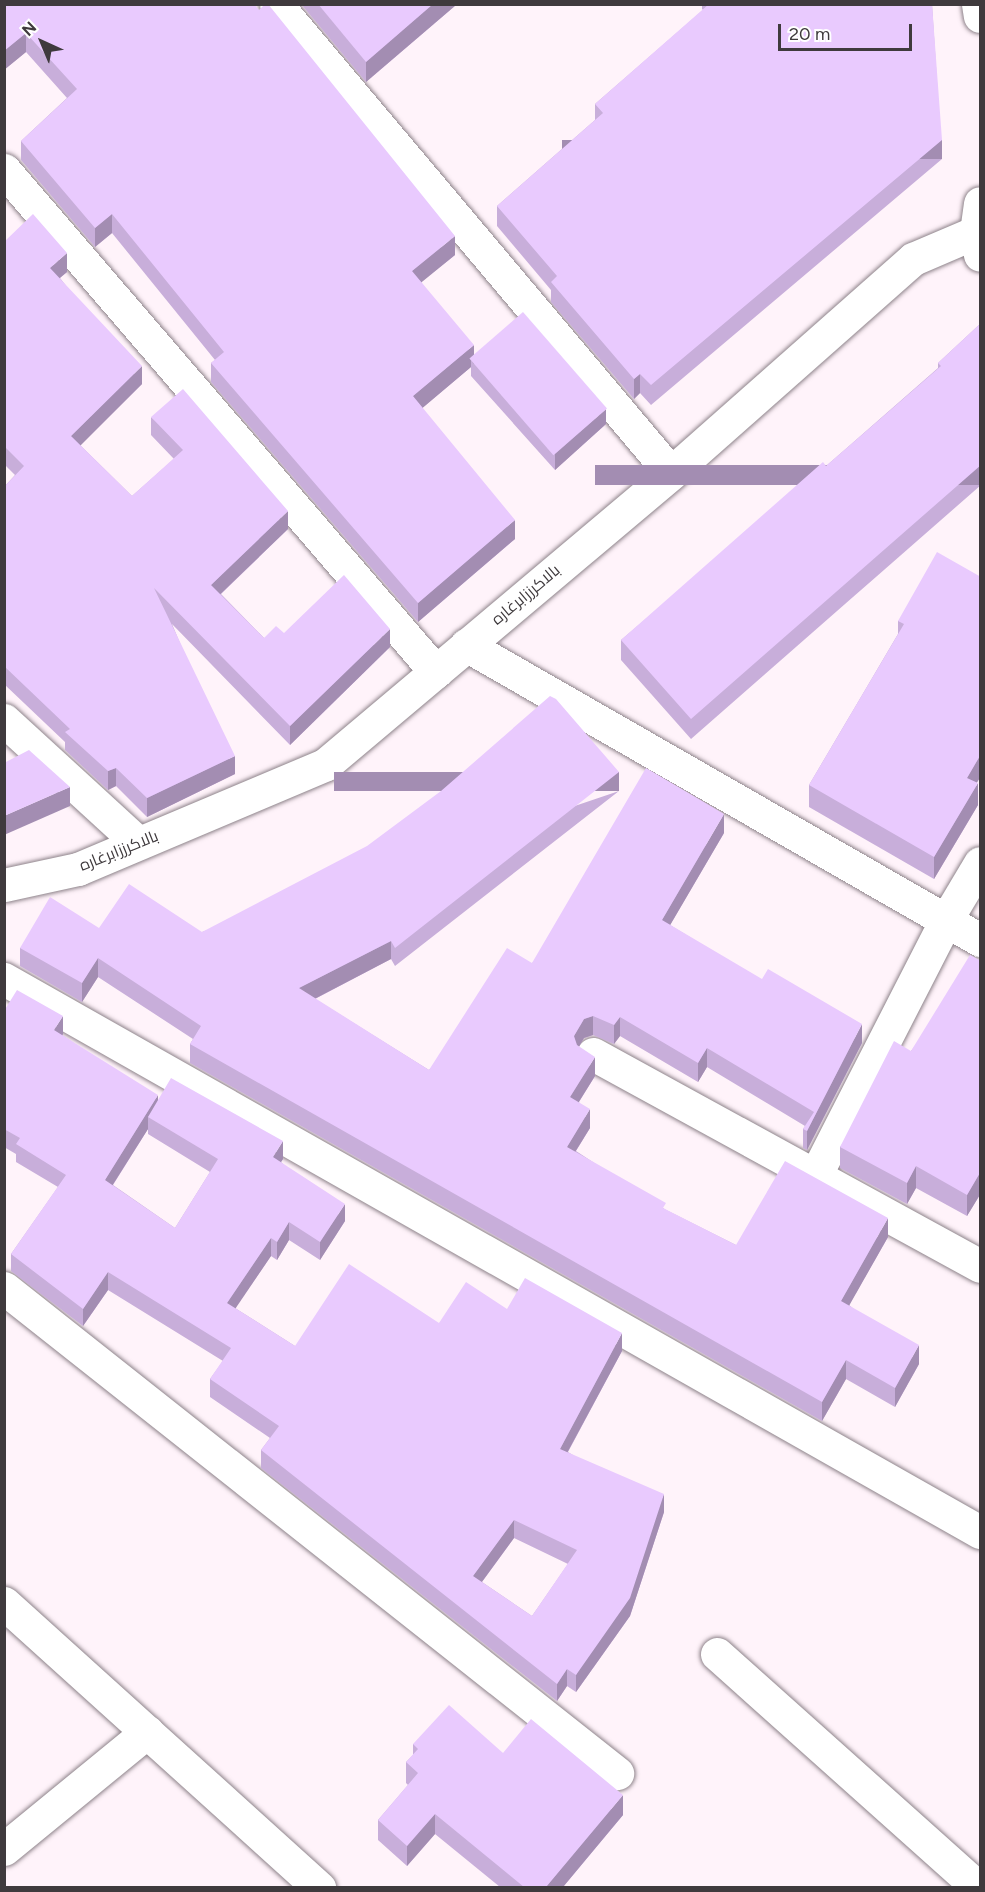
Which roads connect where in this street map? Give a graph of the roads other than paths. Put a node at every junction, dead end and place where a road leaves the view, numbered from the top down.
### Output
1 (276, 4) edge
2 (978, 4) edge
3 (981, 16) edge
4 (4, 171) edge
5 (979, 230) edge
6 (671, 473) junction
7 (466, 645) junction
8 (436, 672) junction
9 (4, 720) edge
10 (138, 843) junction
11 (981, 862) edge
12 (4, 885) edge
13 (946, 920) junction
14 (981, 940) edge
15 (4, 979) edge
16 (593, 1054) edge
17 (815, 1176) junction
18 (981, 1266) edge
19 (4, 1288) edge
20 (981, 1532) edge
21 (4, 1604) edge
22 (717, 1654) dead end
23 (147, 1732) junction
24 (617, 1773) dead end
25 (4, 1849) edge
26 (319, 1887) edge
27 (979, 1887) edge

1 - 6 street
2 - 3 street
4 - 8 street
5 - 6 street, بالاکرززابرغاره
6 - 7 street, بالاکرززابرغاره
7 - 8 street, بالاکرززابرغاره
7 - 13 street
8 - 10 street, بالاکرززابرغاره
9 - 10 street
10 - 12 street, بالاکرززابرغاره
11 - 13 street
13 - 14 street
13 - 17 street
15 - 20 street
16 - 17 street
17 - 18 street
19 - 24 street
21 - 23 street
22 - 27 street
23 - 25 street
23 - 26 street

